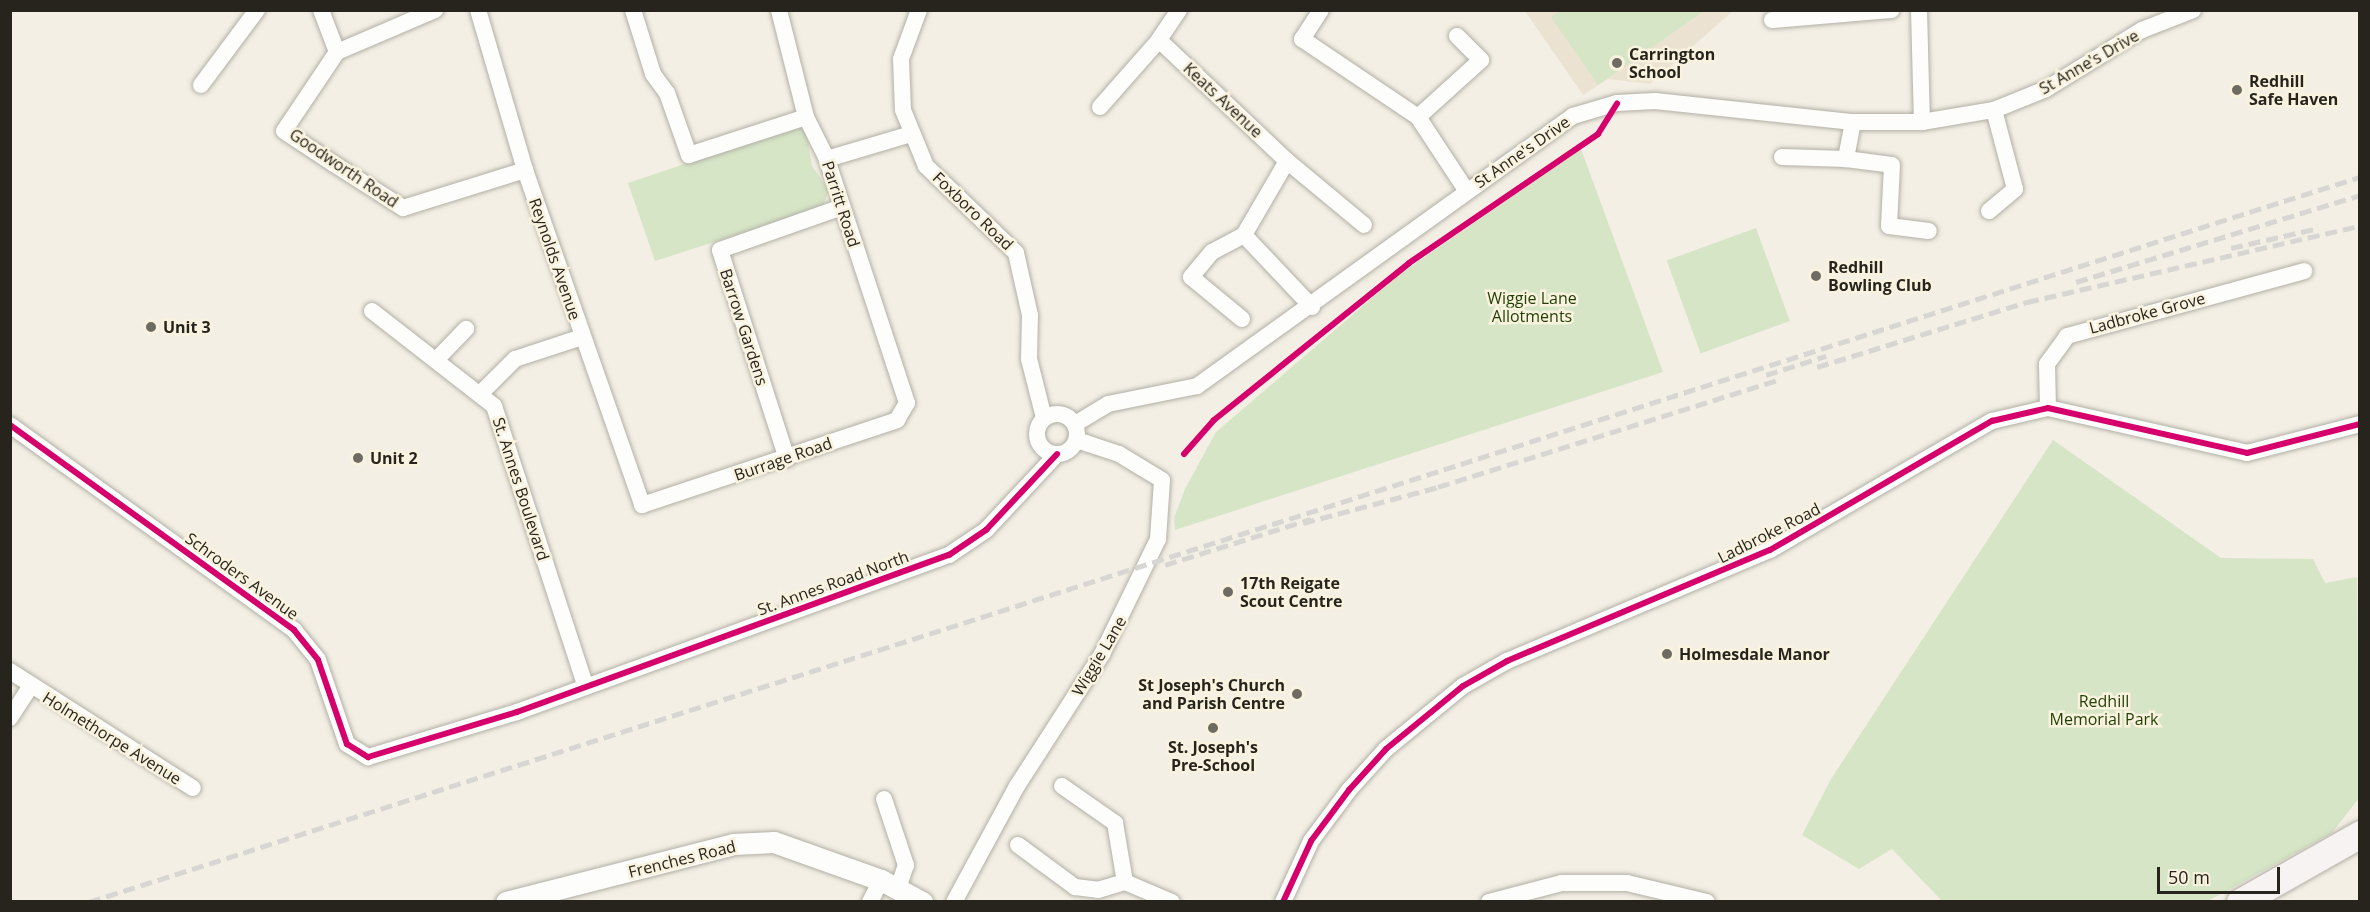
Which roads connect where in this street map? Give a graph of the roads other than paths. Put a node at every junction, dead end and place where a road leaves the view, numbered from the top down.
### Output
1 (257, 10) edge
2 (321, 10) edge
3 (435, 10) edge
4 (478, 10) edge
5 (633, 10) edge
6 (779, 10) edge
7 (919, 10) edge
8 (1179, 10) edge
9 (1321, 10) edge
10 (1892, 10) edge
11 (1919, 10) edge
12 (2193, 10) edge
13 (1772, 20) dead end
14 (1457, 36) dead end
15 (1159, 40) junction
16 (337, 52) junction
17 (201, 85) dead end
18 (1100, 107) dead end
19 (1994, 110) junction
20 (806, 117) junction
21 (1418, 117) junction
22 (1853, 122) junction
23 (1922, 122) junction
24 (911, 134) junction
25 (1782, 157) dead end
26 (827, 159) junction
27 (1846, 159) junction
28 (1287, 161) junction
29 (525, 170) junction
30 (1467, 190) junction
31 (842, 207) junction
32 (1989, 211) dead end
33 (1364, 225) dead end
34 (1929, 231) dead end
35 (1244, 235) junction
36 (2304, 271) dead end
37 (1312, 307) junction
38 (372, 311) dead end
39 (1242, 319) dead end
40 (466, 329) dead end
41 (582, 337) junction
42 (437, 359) junction
43 (481, 393) junction
44 (906, 396) joint
45 (2048, 408) junction
46 (1044, 418) junction
47 (2360, 424) edge
48 (10, 425) edge
49 (1076, 432) junction
50 (1057, 454) junction
51 (787, 459) junction
52 (642, 505) joint
53 (10, 671) edge
54 (585, 684) junction
55 (30, 687) junction
56 (10, 718) edge
57 (1062, 786) dead end
58 (193, 788) dead end
59 (884, 799) dead end
60 (2357, 834) edge
61 (1018, 845) dead end
62 (1125, 882) junction
63 (890, 884) junction
64 (518, 901) edge
65 (870, 902) edge
66 (922, 902) edge
67 (954, 902) edge
68 (1172, 902) edge
69 (1283, 902) edge
70 (1489, 902) edge
71 (1707, 902) edge
72 (2240, 902) edge

1 - 17 street
2 - 16 street
3 - 16 street
4 - 29 street, Reynolds Avenue
5 - 20 street
6 - 20 street, Parritt Road
7 - 24 street, Foxboro Road
8 - 15 street
9 - 21 street
10 - 13 street
11 - 23 street
12 - 19 street, St Anne's Drive
14 - 21 street
15 - 18 street
15 - 28 street, Keats Avenue
16 - 29 street, Goodworth Road
19 - 23 street, St Anne's Drive
19 - 32 street
20 - 26 street, Parritt Road
21 - 30 street
22 - 23 street, St Anne's Drive
22 - 27 street
22 - 30 street, St Anne's Drive
24 - 26 street
24 - 46 street, Foxboro Road
25 - 27 street
26 - 31 street, Parritt Road
27 - 34 street
28 - 33 street, Keats Avenue
28 - 35 street
29 - 41 street, Reynolds Avenue
30 - 37 street, St Anne's Drive
31 - 44 street, Parritt Road
31 - 51 street, Barrow Gardens
35 - 37 street
35 - 39 street
36 - 45 street, Ladbroke Grove
37 - 49 street, St Anne's Drive
38 - 42 street, St. Annes Boulevard
40 - 42 street
41 - 43 street
41 - 52 street, Reynolds Avenue
42 - 43 street, St. Annes Boulevard
43 - 54 street, St. Annes Boulevard
44 - 51 street, Burrage Road
45 - 47 street, Ladbroke Road
45 - 69 street, Ladbroke Road
46 - 49 street
46 - 50 street
48 - 54 street, Schroders Avenue
49 - 50 street
49 - 67 street, Wiggie Lane
50 - 54 street, St. Annes Road North
51 - 52 street, Burrage Road
53 - 55 street, Holmethorpe Avenue
55 - 56 street, Holmethorpe Avenue
55 - 58 street, Holmethorpe Avenue
57 - 62 street
59 - 63 street
60 - 72 main road
61 - 62 street
62 - 68 street
63 - 64 street, Frenches Road
63 - 65 street
63 - 66 street, Frenches Road
70 - 71 street

